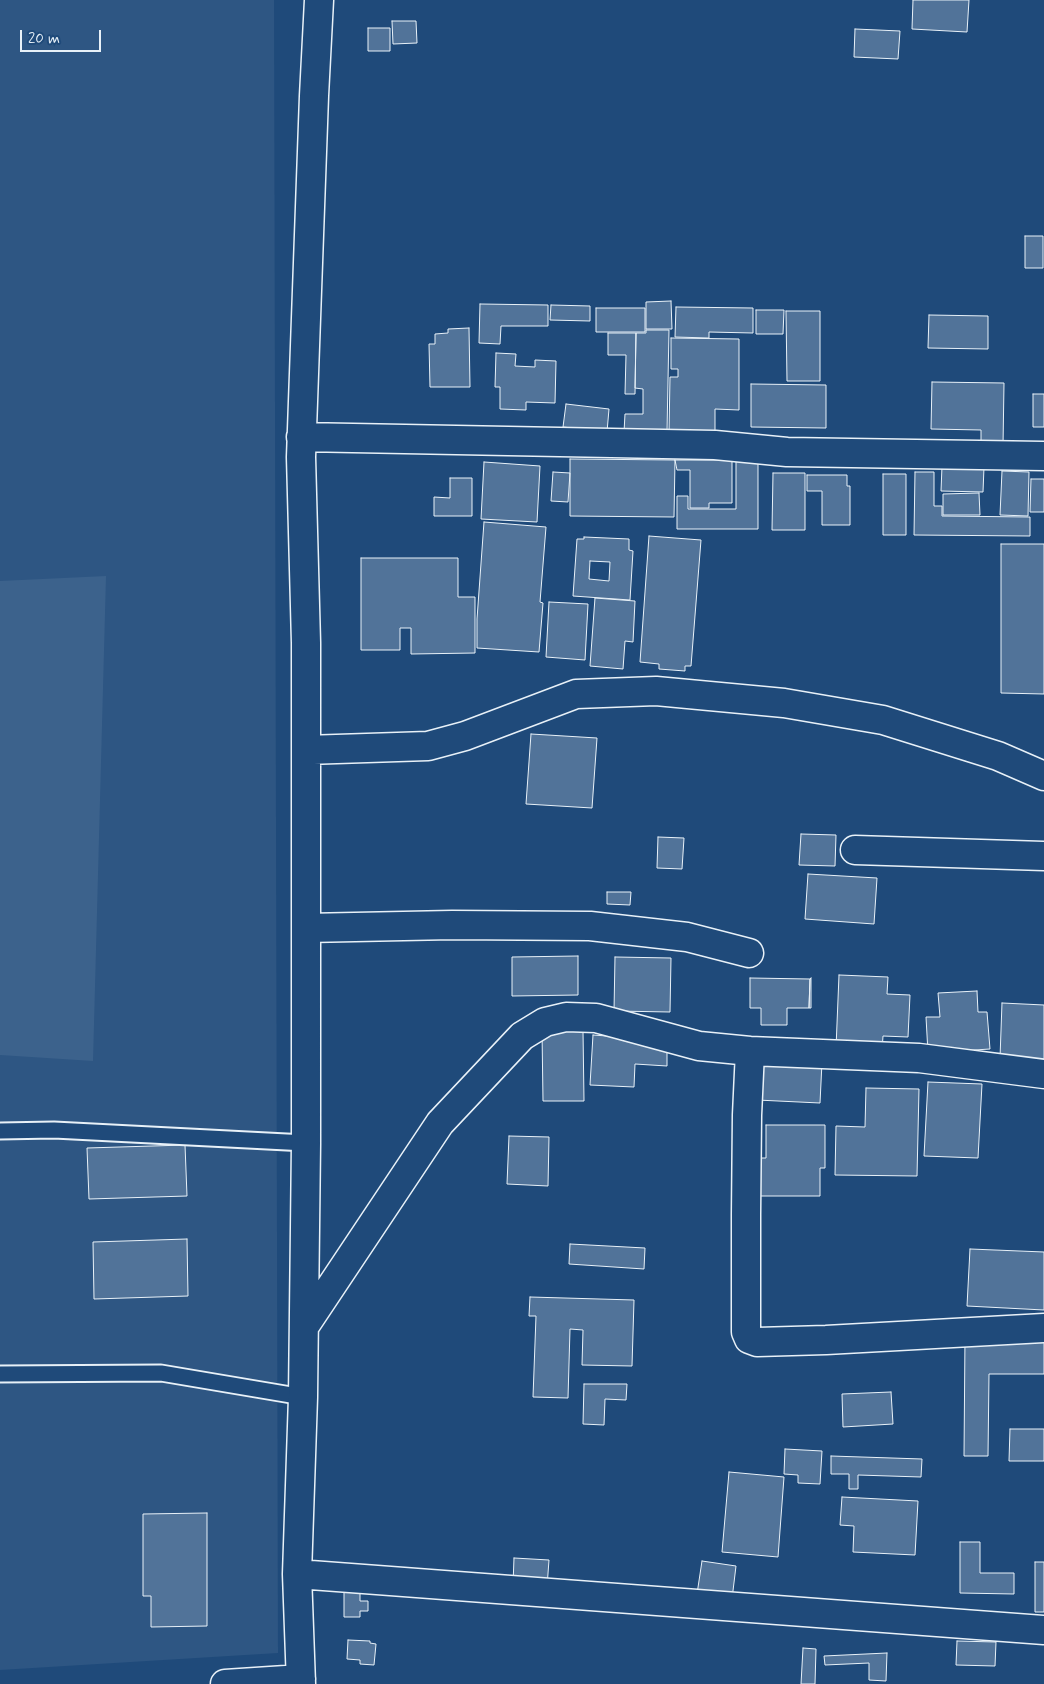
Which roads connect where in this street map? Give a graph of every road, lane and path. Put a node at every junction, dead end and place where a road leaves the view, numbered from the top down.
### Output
1 (319, 0) edge
2 (302, 437) junction
3 (1044, 456) edge
4 (306, 750) junction
5 (1044, 776) edge
6 (855, 850) dead end
7 (1044, 856) edge
8 (306, 928) junction
9 (749, 953) dead end
10 (750, 1051) junction
11 (1044, 1074) edge
12 (0, 1131) edge
13 (306, 1142) junction
14 (304, 1327) junction
15 (1044, 1328) edge
16 (0, 1374) edge
17 (303, 1397) junction
18 (296, 1574) junction
19 (1044, 1630) edge
20 (302, 1682) edge
21 (225, 1684) edge

1 - 2 street
2 - 3 street
2 - 4 street
4 - 5 street
4 - 8 street
6 - 7 street
8 - 9 street
8 - 13 street
10 - 11 street
10 - 14 street
10 - 15 street
12 - 13 lane
13 - 14 street
14 - 17 street
16 - 17 lane
17 - 18 street
18 - 19 street
18 - 20 street
20 - 21 street

